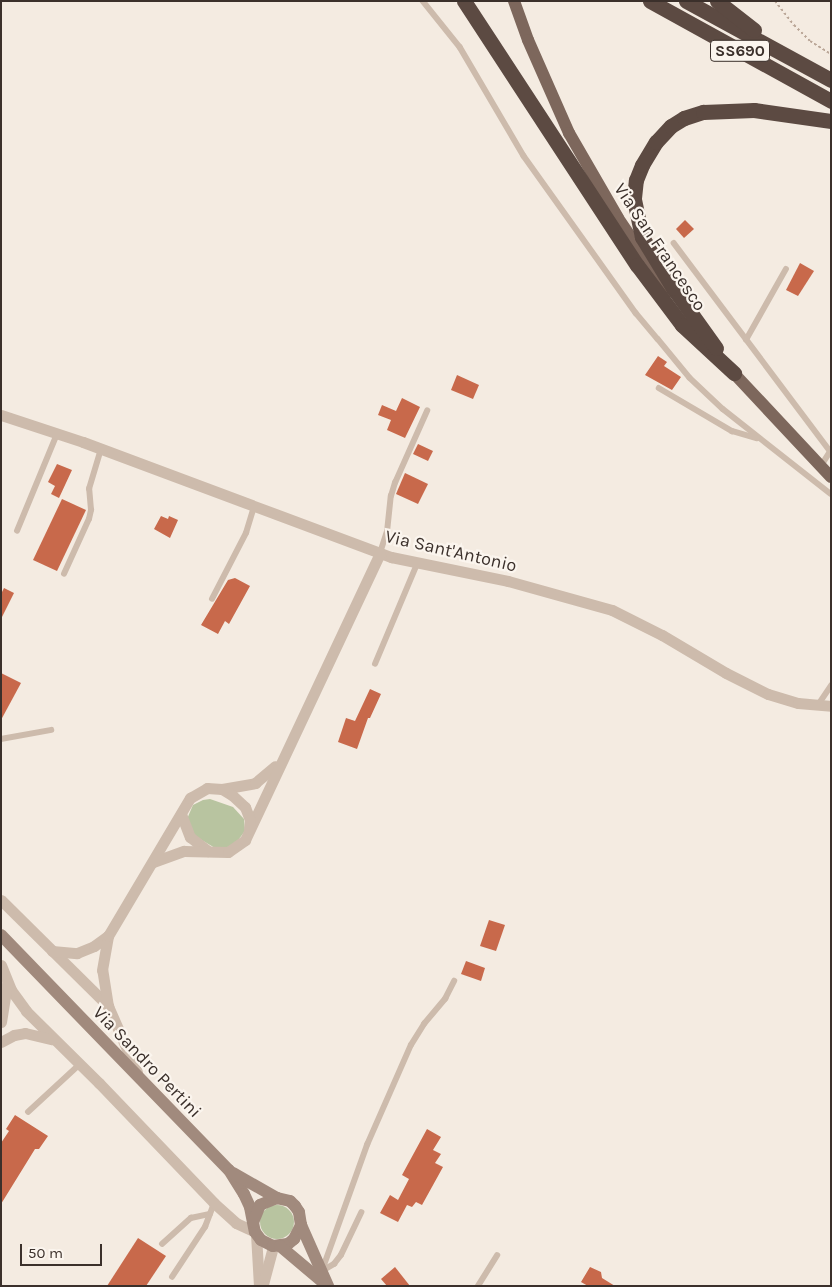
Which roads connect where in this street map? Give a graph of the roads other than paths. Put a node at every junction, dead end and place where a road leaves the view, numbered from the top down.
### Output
1 (423, 1) edge
2 (464, 1) edge
3 (514, 1) edge
4 (650, 1) edge
5 (686, 1) edge
6 (717, 1) edge
7 (804, 66) junction
8 (831, 80) edge
9 (831, 101) edge
10 (831, 121) edge
11 (674, 243) dead end
12 (786, 269) dead end
13 (746, 340) junction
14 (734, 373) junction
15 (660, 388) dead end
16 (427, 411) dead end
17 (1, 415) edge
18 (57, 434) junction
19 (757, 438) junction
20 (101, 449) junction
21 (831, 451) edge
22 (821, 466) junction
23 (831, 476) edge
24 (831, 494) edge
25 (254, 506) junction
26 (17, 531) dead end
27 (380, 553) junction
28 (417, 564) junction
29 (64, 574) dead end
30 (212, 599) dead end
31 (375, 664) dead end
32 (831, 686) edge
33 (818, 705) junction
34 (831, 706) edge
35 (51, 730) dead end
36 (1, 739) edge
37 (284, 754) junction
38 (222, 789) junction
39 (181, 814) junction
40 (248, 836) junction
41 (211, 853) junction
42 (153, 862) junction
43 (1, 900) edge
44 (1, 935) edge
45 (108, 936) junction
46 (52, 951) junction
47 (1, 964) edge
48 (454, 981) dead end
49 (7, 983) junction
50 (108, 1006) junction
51 (1, 1022) edge
52 (55, 1040) junction
53 (1, 1042) edge
54 (80, 1064) junction
55 (146, 1087) junction
56 (28, 1112) dead end
57 (229, 1170) junction
58 (277, 1198) junction
59 (212, 1208) junction
60 (361, 1213) dead end
61 (301, 1225) junction
62 (255, 1229) junction
63 (162, 1244) dead end
64 (277, 1246) junction
65 (497, 1256) dead end
66 (322, 1271) junction
67 (172, 1278) dead end
68 (261, 1286) edge
69 (328, 1286) edge
70 (478, 1286) edge

1 - 19 lane
2 - 14 highway
3 - 14 main road, Via San Francesco
4 - 9 highway, SS690
5 - 7 highway, SS690
6 - 7 highway
7 - 8 highway, SS690
10 - 14 highway
11 - 13 lane
12 - 13 lane
13 - 21 lane
14 - 22 main road, Via San Francesco
15 - 19 lane
16 - 27 lane
17 - 18 street, Via Sant'Antonio
18 - 20 street, Via Sant'Antonio
18 - 26 lane
19 - 24 lane
20 - 25 street, Via Sant'Antonio
20 - 29 lane
21 - 22 lane
22 - 23 main road, Via San Francesco
25 - 27 street, Via Sant'Antonio
25 - 30 lane
27 - 28 street, Via Sant'Antonio
27 - 37 street
28 - 31 lane
28 - 33 street, Via Sant'Antonio
32 - 33 lane
33 - 34 street, Via Sant'Antonio
35 - 36 lane
37 - 38 street
37 - 40 street
38 - 39 street
38 - 40 street
39 - 41 street
39 - 42 street
40 - 41 street
41 - 42 street
42 - 45 street
43 - 46 street
44 - 55 main road, Via Sandro Pertini
45 - 46 street
45 - 50 street
46 - 50 street
47 - 49 street
48 - 66 lane
49 - 51 street
49 - 52 street
50 - 55 street
52 - 53 street
52 - 54 street
54 - 56 lane
54 - 59 street
55 - 57 main road, Via Sandro Pertini
57 - 58 main road
57 - 62 main road, Via Sandro Pertini
58 - 61 main road
58 - 62 main road
59 - 62 street
59 - 63 lane
59 - 67 lane
60 - 66 lane
61 - 64 main road
61 - 66 main road
62 - 64 main road
62 - 68 street
64 - 68 street
64 - 69 main road
65 - 70 lane
66 - 69 main road

